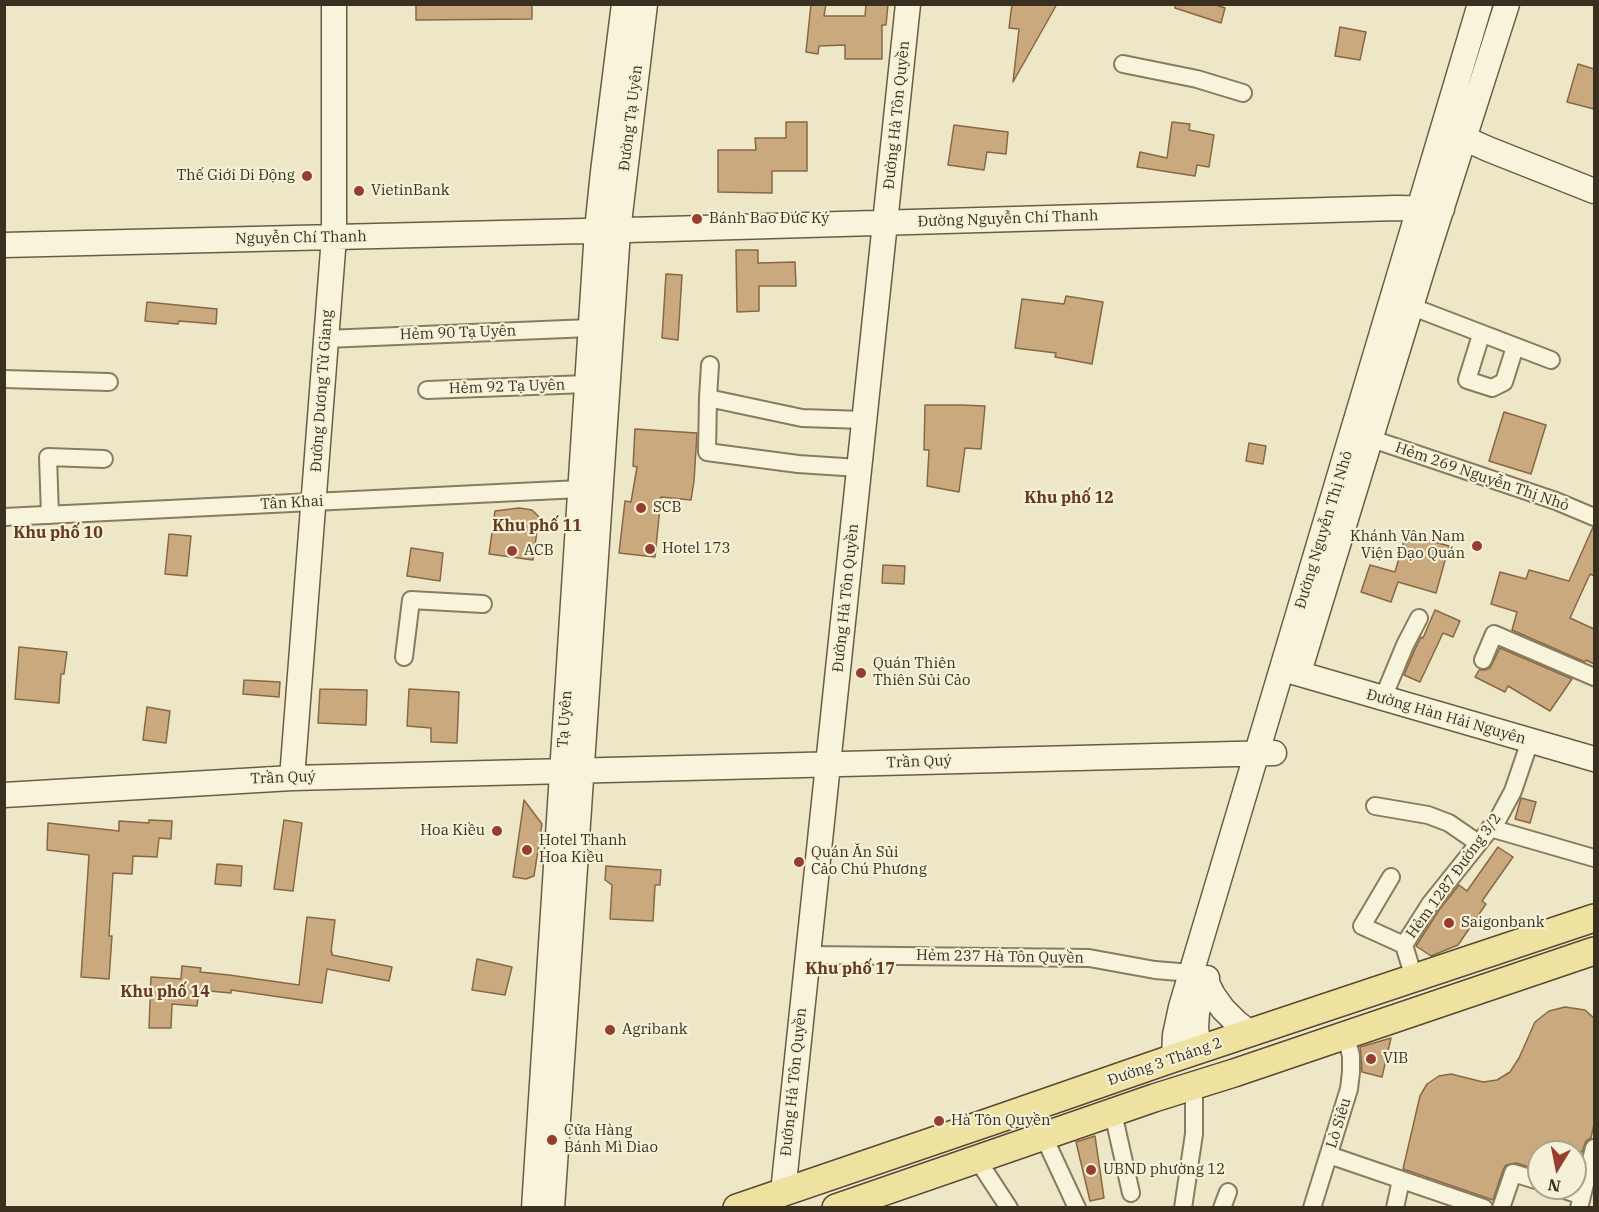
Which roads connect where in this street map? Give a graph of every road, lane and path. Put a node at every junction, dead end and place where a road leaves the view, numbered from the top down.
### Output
1 (334, 4) edge
2 (624, 4) edge
3 (645, 4) edge
4 (908, 4) edge
5 (1480, 4) edge
6 (1507, 4) edge
7 (1123, 64) dead end
8 (1243, 93) dead end
9 (1454, 133) junction
10 (1594, 191) edge
11 (1431, 208) junction
12 (885, 223) junction
13 (607, 230) junction
14 (334, 237) junction
15 (4, 245) edge
16 (1410, 306) junction
17 (590, 328) junction
18 (1481, 335) junction
19 (326, 339) junction
20 (1515, 347) junction
21 (1551, 360) dead end
22 (710, 365) dead end
23 (4, 379) edge
24 (109, 382) dead end
25 (587, 384) junction
26 (428, 390) dead end
27 (708, 398) junction
28 (864, 420) junction
29 (1369, 438) junction
30 (104, 459) dead end
31 (859, 468) junction
32 (590, 488) junction
33 (313, 502) junction
34 (50, 515) junction
35 (1594, 517) edge
36 (4, 518) edge
37 (483, 604) dead end
38 (1419, 618) dead end
39 (404, 657) dead end
40 (1483, 660) dead end
41 (1290, 671) junction
42 (1594, 677) edge
43 (1383, 698) junction
44 (1530, 741) junction
45 (1266, 753) junction
46 (1590, 753) edge
47 (828, 764) junction
48 (572, 771) junction
49 (292, 778) junction
50 (4, 795) edge
51 (1374, 807) dead end
52 (1490, 828) junction
53 (1478, 843) junction
54 (1594, 858) edge
55 (1391, 877) dead end
56 (1594, 918) edge
57 (1404, 945) junction
58 (1594, 951) edge
59 (808, 955) junction
60 (1199, 977) junction
61 (1414, 978) junction
62 (1250, 1033) junction
63 (1347, 1036) junction
64 (1186, 1053) junction
65 (1195, 1085) junction
66 (1113, 1113) junction
67 (1044, 1137) junction
68 (1594, 1148) edge
69 (1329, 1155) junction
70 (977, 1159) junction
71 (1527, 1177) edge
72 (1401, 1180) junction
73 (1131, 1193) dead end
74 (785, 1200) edge
75 (1581, 1202) edge
76 (534, 1208) edge
77 (552, 1208) edge
78 (737, 1208) edge
79 (836, 1208) edge
80 (1009, 1208) edge
81 (1077, 1208) edge
82 (1183, 1208) edge
83 (1312, 1208) edge
84 (1395, 1208) edge
85 (1484, 1208) edge
86 (1501, 1208) edge

1 - 14 main road, Đường Dương Tử Giang
2 - 13 main road, Đường Tạ Uyên
3 - 13 main road, Đường Tạ Uyên
4 - 12 main road, Đường Hà Tôn Quyền
5 - 9 main road
6 - 9 main road
7 - 8 street
9 - 10 main road
9 - 11 main road
11 - 12 main road, Đường Nguyễn Chí Thanh
11 - 16 main road, Đường Nguyễn Thị Nhỏ
11 - 41 main road, Đường Nguyễn Thị Nhỏ
12 - 13 main road, Đường Nguyễn Chí Thanh
12 - 28 main road, Đường Hà Tôn Quyền
13 - 14 main road, Nguyễn Chí Thanh
13 - 17 main road, Tạ Uyên
13 - 32 main road, Tạ Uyên
14 - 15 main road, Nguyễn Chí Thanh
14 - 19 main road, Đường Dương Tử Giang
16 - 18 street
16 - 29 main road, Đường Nguyễn Thị Nhỏ
17 - 19 street, Hẻm 90 Tạ Uyên
17 - 25 main road, Tạ Uyên
18 - 20 street
18 - 20 street
19 - 33 main road, Đường Dương Tử Giang
20 - 21 street
22 - 27 street
23 - 24 street
25 - 26 street, Hẻm 92 Tạ Uyên
25 - 32 main road, Tạ Uyên
27 - 28 street
27 - 31 street
28 - 31 main road, Đường Hà Tôn Quyền
29 - 35 street, Hẻm 269 Nguyễn Thị Nhỏ
29 - 41 main road, Đường Nguyễn Thị Nhỏ
30 - 34 street
31 - 47 main road, Đường Hà Tôn Quyền
32 - 33 street, Tân Khai
32 - 48 main road, Tạ Uyên
33 - 34 street, Tân Khai
33 - 49 main road, Đường Dương Tử Giang
34 - 36 street, Tân Khai
37 - 39 street
38 - 43 street
40 - 42 street
41 - 43 main road, Đường Hàn Hải Nguyên
41 - 45 main road, Đường Nguyễn Thị Nhỏ
43 - 44 main road, Đường Hàn Hải Nguyên
44 - 46 main road, Đường Hàn Hải Nguyên
44 - 52 street, Hẻm 1287 Đường 3/2
45 - 47 main road, Trần Quý
45 - 60 main road, Đường Nguyễn Thị Nhỏ
47 - 48 main road, Trần Quý
47 - 59 main road, Đường Hà Tôn Quyền
48 - 49 main road, Trần Quý
48 - 76 main road, Tạ Uyên
48 - 77 main road, Tạ Uyên
49 - 50 main road, Trần Quý
51 - 53 street
52 - 53 street, Hẻm 1287 Đường 3/2
52 - 54 street
53 - 57 street, Hẻm 1287 Đường 3/2
55 - 57 street
56 - 61 main road, Đường 3 Tháng 2
57 - 61 street, Hẻm 1287 Đường 3/2
58 - 63 main road, Đường 3 Tháng 2
59 - 60 street, Hẻm 237 Hà Tôn Quyền
59 - 74 main road, Đường Hà Tôn Quyền
60 - 62 main road
60 - 64 main road, Đường Nguyễn Thị Nhỏ
61 - 62 main road, Đường 3 Tháng 2
62 - 64 main road, Đường 3 Tháng 2
63 - 65 main road, Đường 3 Tháng 2
63 - 69 street, Lò Siêu
64 - 65 main road
64 - 74 main road, Đường 3 Tháng 2
65 - 66 main road, Đường 3 Tháng 2
65 - 82 street
66 - 67 main road, Đường 3 Tháng 2
66 - 73 street
67 - 70 main road, Đường 3 Tháng 2
67 - 81 street
68 - 75 street
69 - 72 street
69 - 83 street, Lò Siêu
70 - 79 main road, Đường 3 Tháng 2
70 - 80 street
71 - 86 street
72 - 84 street
72 - 85 street
74 - 78 main road, Đường 3 Tháng 2

